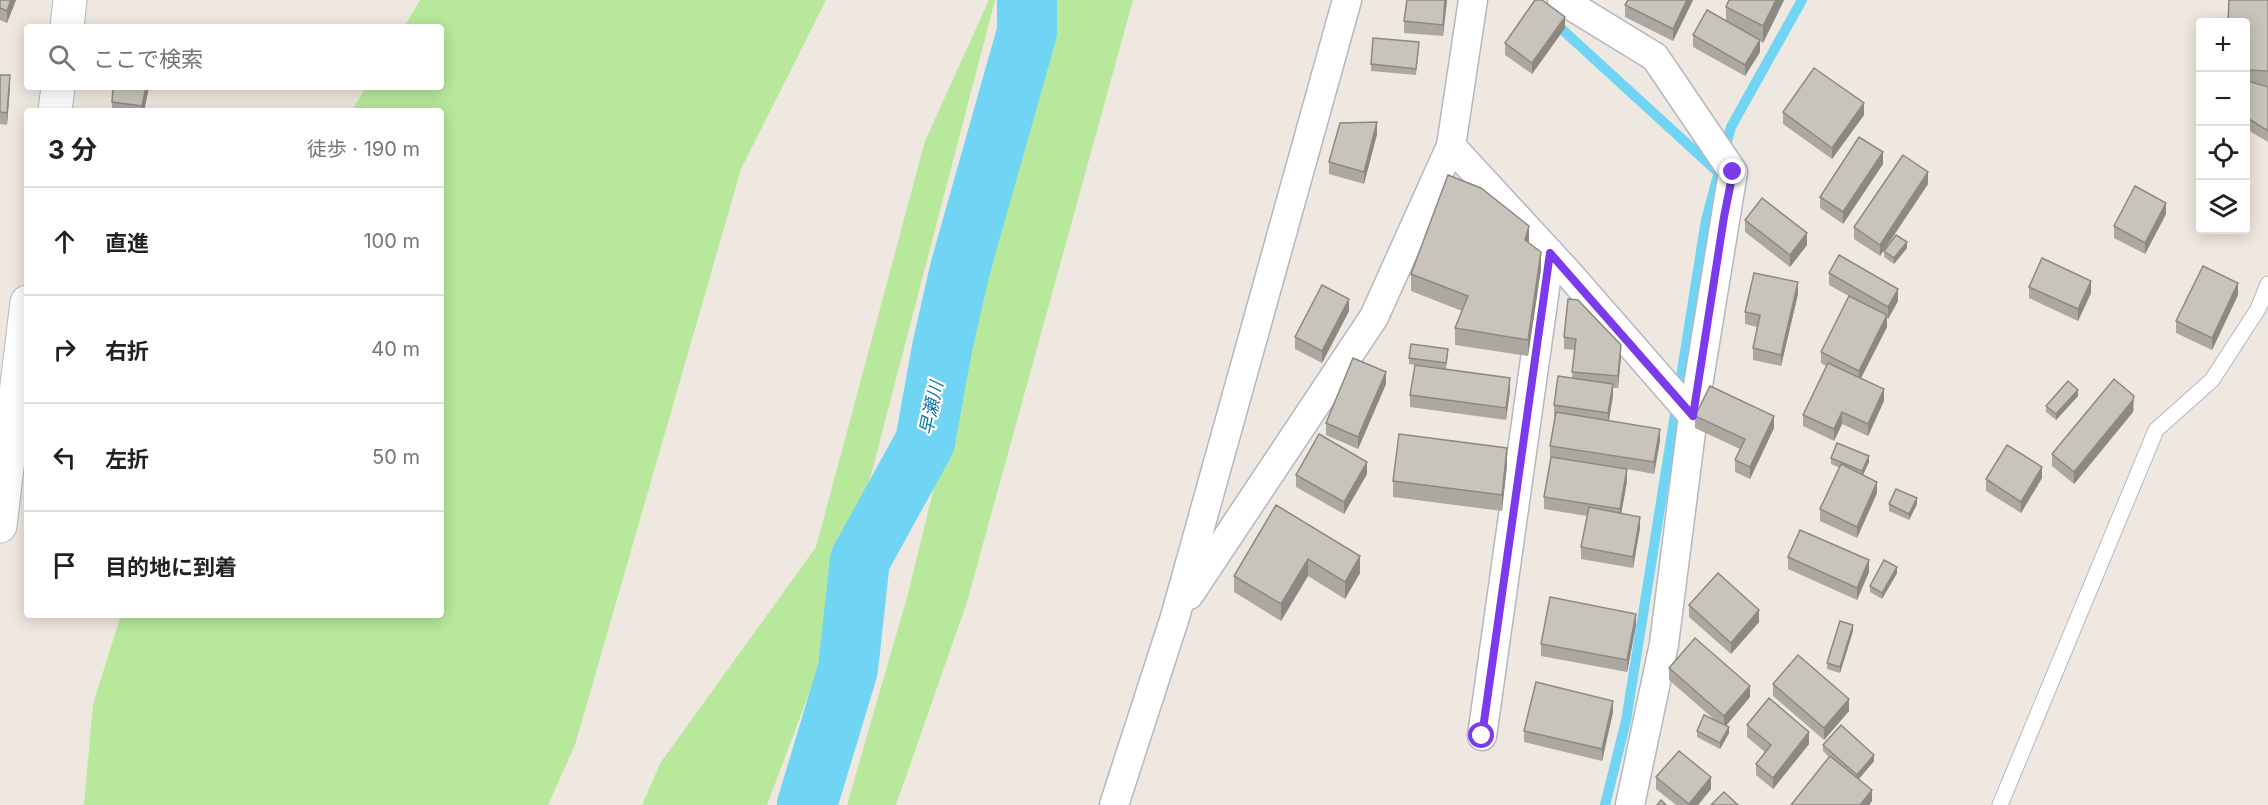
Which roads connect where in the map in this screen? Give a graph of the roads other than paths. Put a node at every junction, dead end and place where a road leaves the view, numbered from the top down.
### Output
1 (70, 0) edge
2 (1347, 0) edge
3 (1473, 0) edge
4 (1562, 0) edge
5 (67, 24) edge
6 (58, 90) edge
7 (55, 108) edge
8 (1451, 146) junction
9 (1550, 253) junction
10 (2268, 284) edge
11 (24, 328) edge
12 (1693, 416) junction
13 (0, 526) edge
14 (1175, 617) junction
15 (1482, 736) dead end
16 (1114, 805) edge
17 (1630, 805) edge
18 (2000, 805) edge

1 - 5 street
2 - 14 street
3 - 8 street
4 - 12 street
6 - 7 street
8 - 9 street
8 - 14 street
9 - 12 street
9 - 15 street
10 - 18 lane
11 - 13 street
12 - 17 street
14 - 16 street

